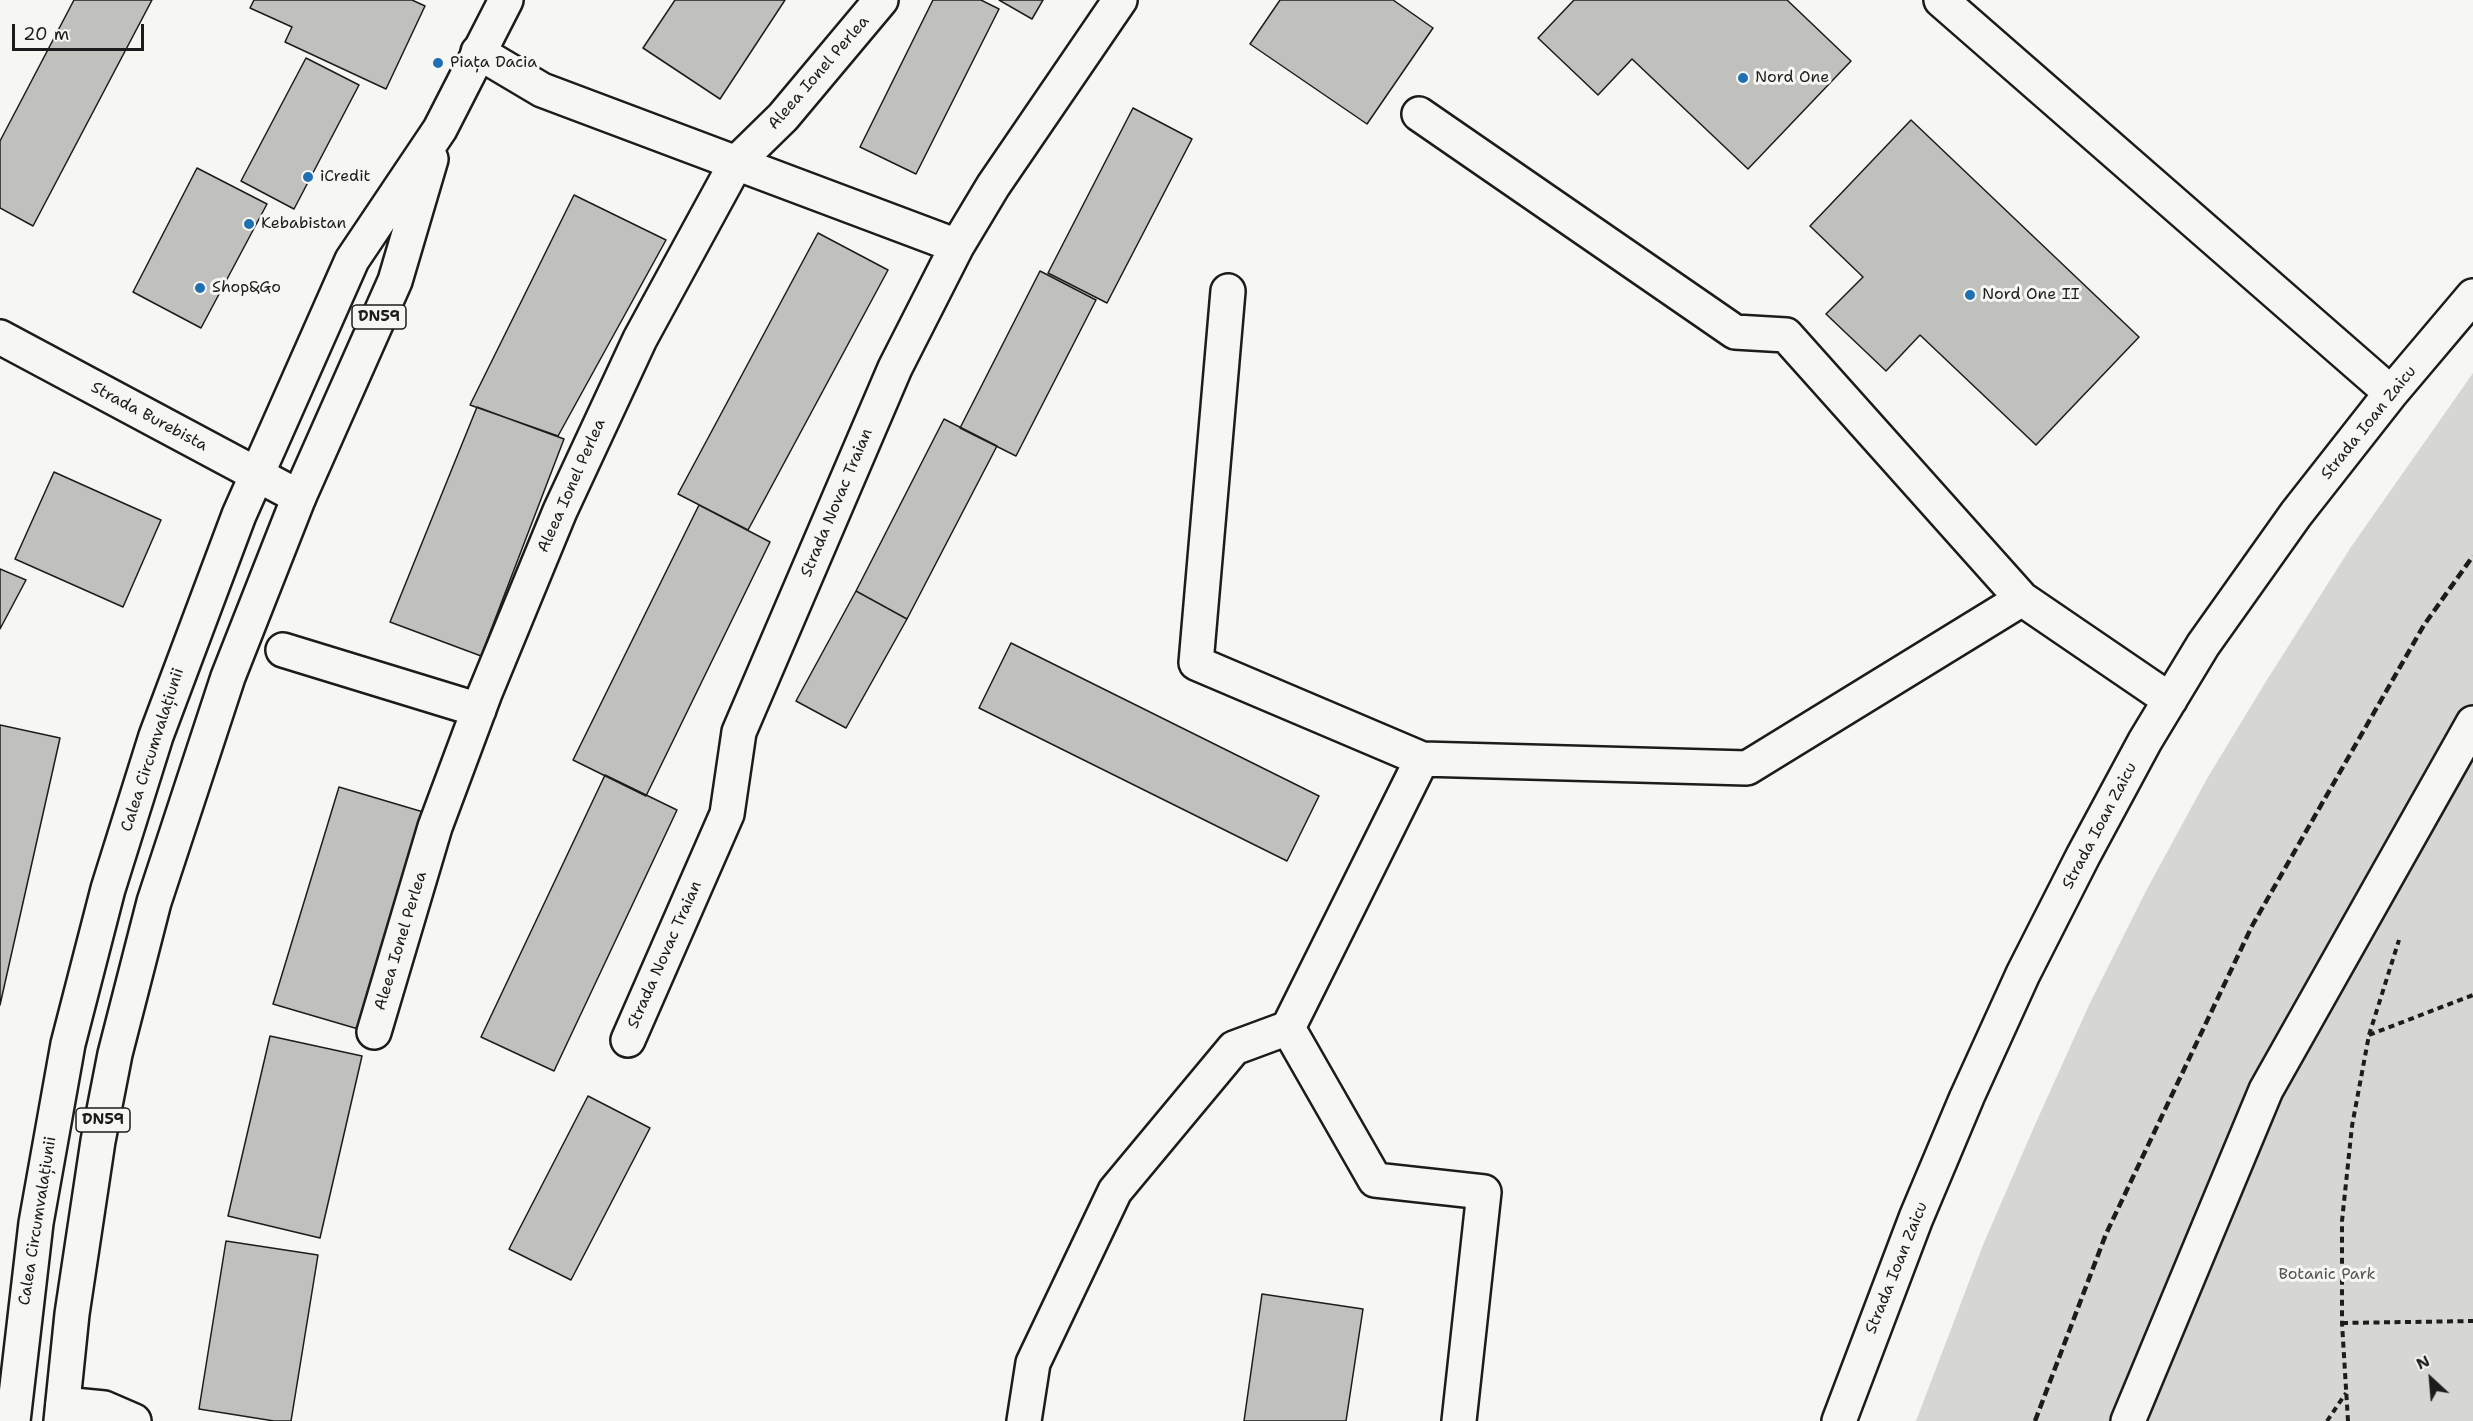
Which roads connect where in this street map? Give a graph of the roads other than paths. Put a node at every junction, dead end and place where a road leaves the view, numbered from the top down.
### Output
1 (506, 0) edge
2 (881, 0) edge
3 (1120, 0) edge
4 (1941, 0) edge
5 (478, 52) junction
6 (1419, 114) dead end
7 (440, 129) junction
8 (736, 163) junction
9 (957, 246) junction
10 (1228, 291) dead end
11 (2473, 296) edge
12 (0, 337) edge
13 (2391, 393) junction
14 (256, 474) junction
15 (299, 498) junction
16 (2022, 599) junction
17 (283, 650) dead end
18 (2170, 700) junction
19 (478, 710) junction
20 (2473, 723) edge
21 (1422, 759) junction
22 (1288, 1028) junction
23 (374, 1032) dead end
24 (628, 1040) dead end
25 (62, 1412) edge
26 (13, 1421) edge
27 (134, 1421) edge
28 (1024, 1421) edge
29 (1459, 1421) edge
30 (1839, 1421) edge
31 (2128, 1421) edge

1 - 5 main road, Calea Circumvalațiunii / DN59
2 - 8 main road, Aleea Ionel Perlea
3 - 9 main road, Strada Novac Traian
4 - 13 main road
5 - 7 main road, Calea Circumvalațiunii / DN59
5 - 8 main road
6 - 16 main road
7 - 14 main road, Calea Circumvalațiunii / DN59
7 - 15 main road, Calea Circumvalațiunii / DN59
8 - 9 main road
8 - 19 main road, Aleea Ionel Perlea
9 - 24 main road, Strada Novac Traian
10 - 21 main road
11 - 13 main road, Strada Ioan Zaicu
12 - 14 main road, Strada Burebista
13 - 18 main road, Strada Ioan Zaicu
14 - 15 main road, Strada Burebista
14 - 26 main road, Calea Circumvalațiunii / DN59
15 - 25 main road, Calea Circumvalațiunii / DN59
16 - 18 main road
16 - 21 main road
17 - 19 main road
18 - 30 main road, Strada Ioan Zaicu
19 - 23 main road, Aleea Ionel Perlea
20 - 31 main road
21 - 22 main road
22 - 28 main road
22 - 29 main road
25 - 27 main road

